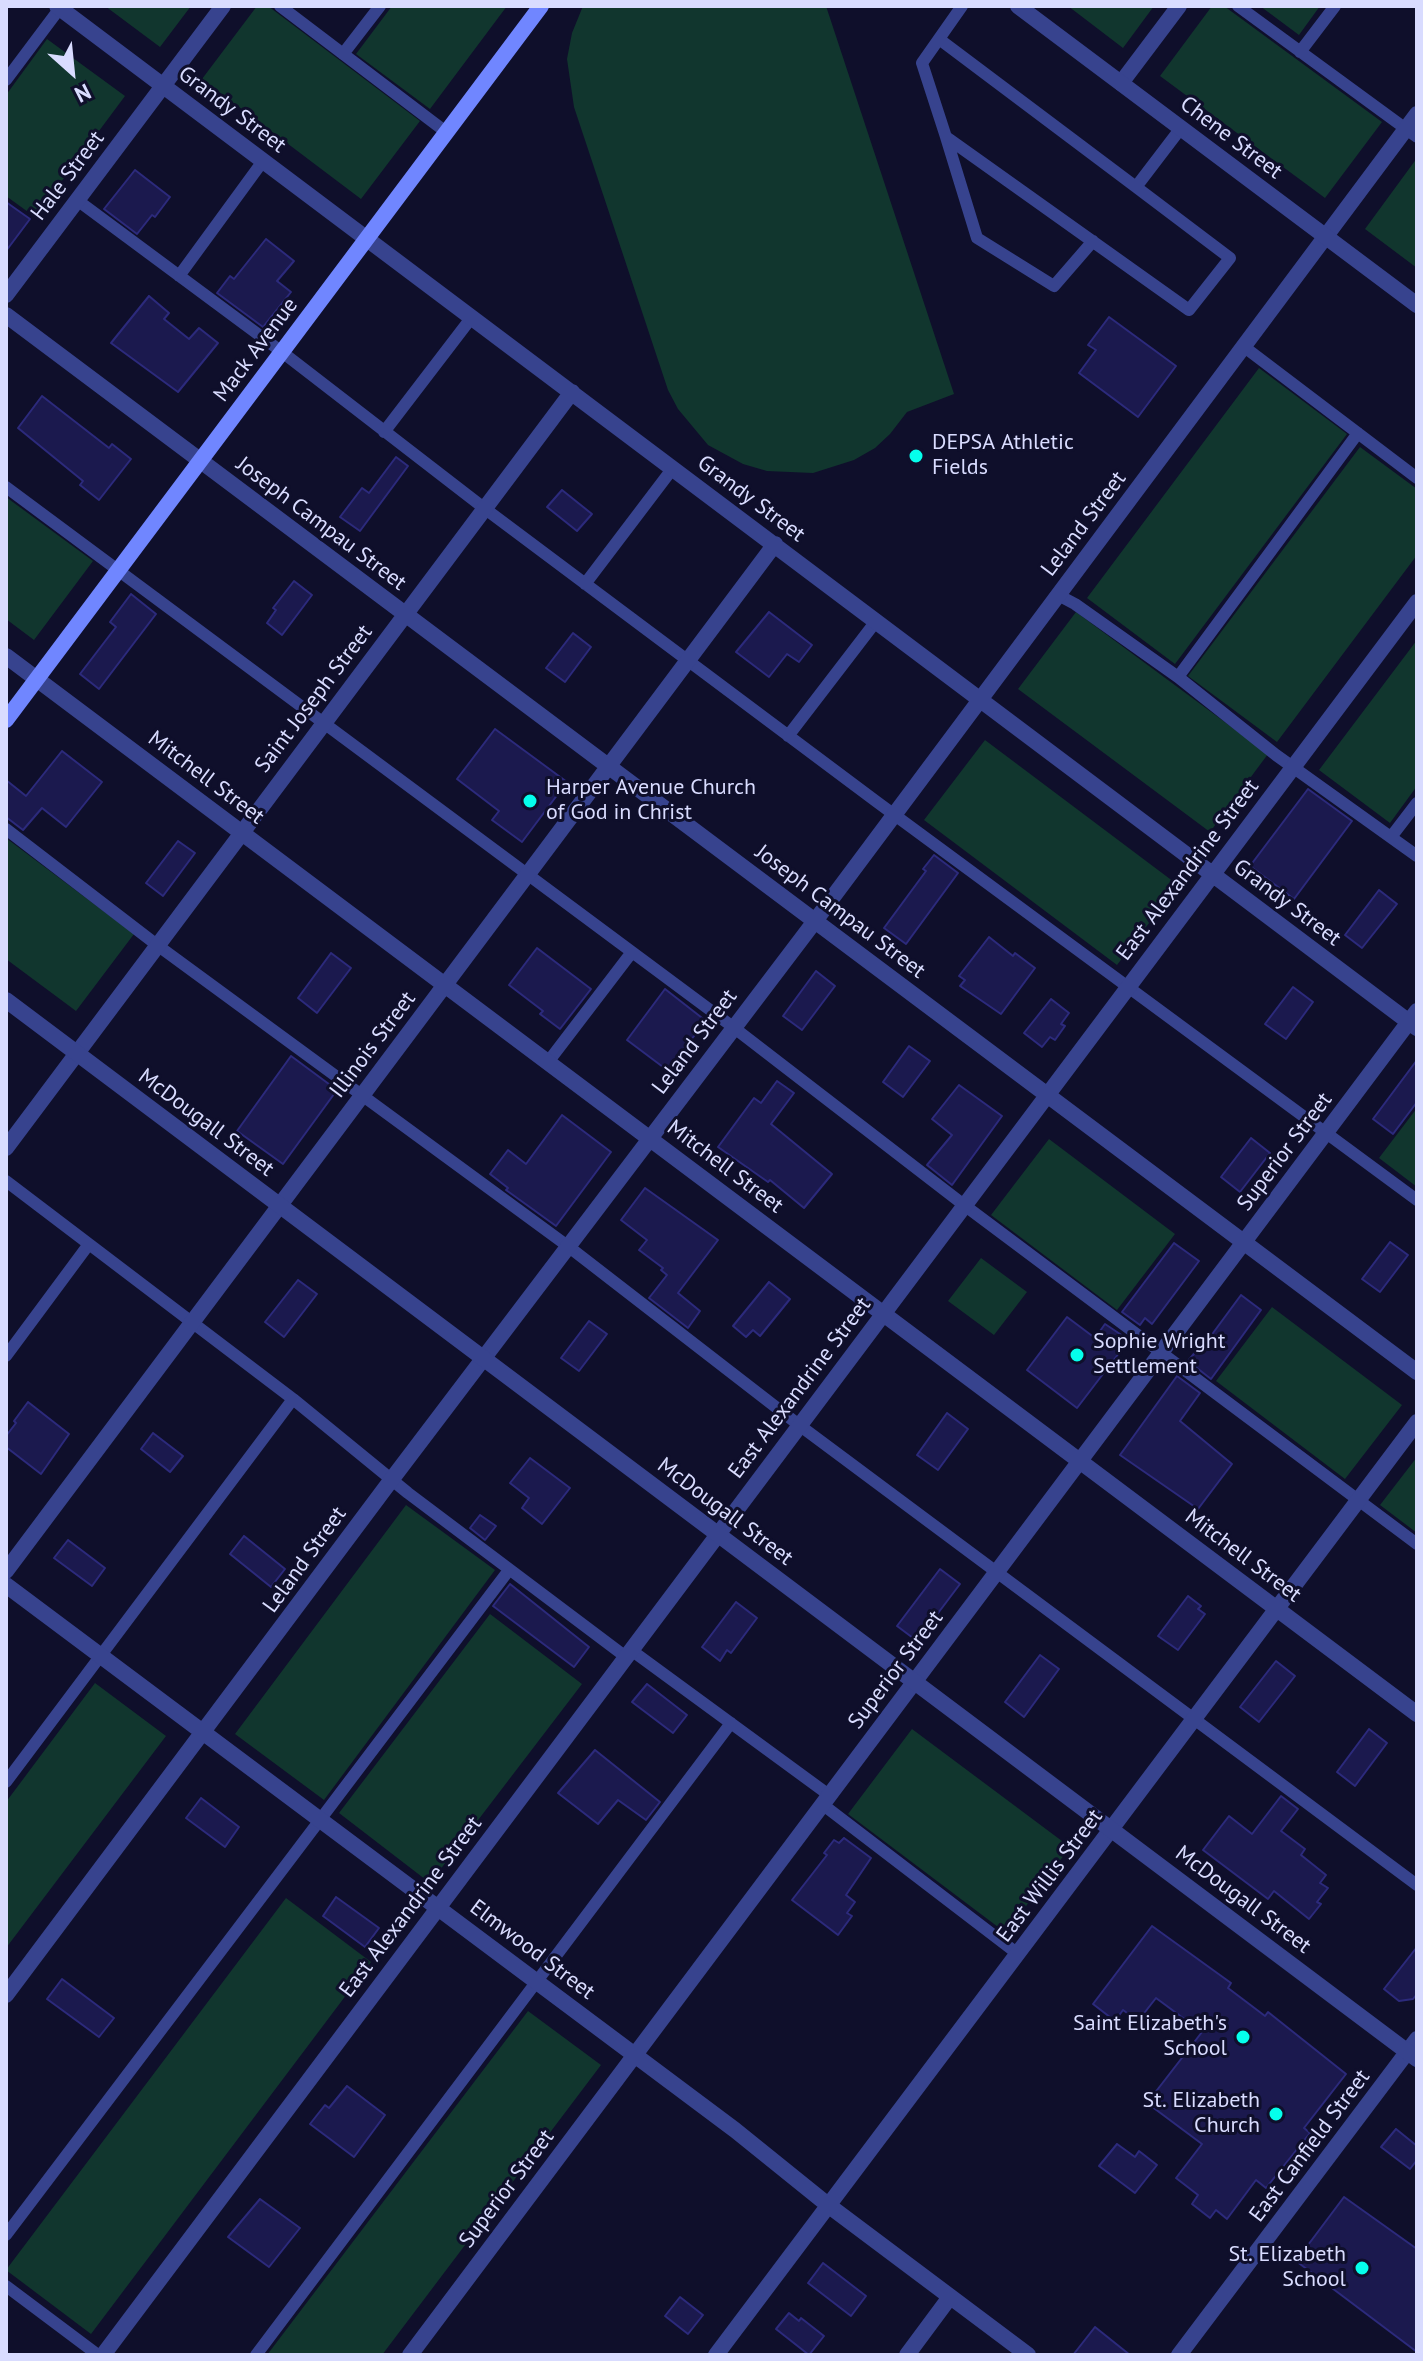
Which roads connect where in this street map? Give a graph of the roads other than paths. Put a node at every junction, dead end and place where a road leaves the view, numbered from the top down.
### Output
1 (223, 6) edge
2 (280, 6) edge
3 (380, 6) edge
4 (541, 6) edge
5 (962, 6) edge
6 (1018, 6) edge
7 (1179, 6) edge
8 (1238, 6) edge
9 (1335, 6) edge
10 (58, 7) edge
11 (939, 39) junction
12 (1300, 52) junction
13 (343, 54) junction
14 (6, 80) edge
15 (1121, 83) junction
16 (163, 86) junction
17 (1417, 114) edge
18 (1181, 128) junction
19 (446, 132) junction
20 (1411, 133) edge
21 (946, 137) junction
22 (263, 161) junction
23 (1136, 187) junction
24 (77, 200) junction
25 (1326, 236) junction
26 (367, 238) junction
27 (1093, 241) junction
28 (179, 276) junction
29 (6, 295) edge
30 (1417, 305) edge
31 (6, 315) edge
32 (472, 317) junction
33 (1243, 346) junction
34 (282, 352) junction
35 (572, 392) junction
36 (384, 432) junction
37 (1358, 433) junction
38 (201, 461) junction
39 (673, 468) junction
40 (1417, 478) edge
41 (6, 487) edge
42 (484, 508) junction
43 (775, 544) junction
44 (118, 571) junction
45 (585, 584) junction
46 (1058, 595) junction
47 (1417, 602) edge
48 (404, 614) junction
49 (877, 620) junction
50 (6, 656) edge
51 (688, 661) junction
52 (1178, 677) junction
53 (37, 679) junction
54 (981, 698) junction
55 (6, 720) edge
56 (323, 723) junction
57 (788, 736) junction
58 (608, 767) junction
59 (1293, 767) junction
60 (1417, 803) edge
61 (894, 815) junction
62 (6, 829) edge
63 (241, 832) junction
64 (1391, 837) junction
65 (1417, 856) edge
66 (1213, 874) junction
67 (527, 875) junction
68 (815, 921) junction
69 (157, 945) junction
70 (632, 952) junction
71 (445, 985) junction
72 (1128, 987) junction
73 (6, 1000) edge
74 (1414, 1020) edge
75 (733, 1027) junction
76 (77, 1054) junction
77 (548, 1062) junction
78 (1047, 1095) junction
79 (362, 1096) junction
80 (1326, 1133) junction
81 (651, 1139) junction
82 (6, 1148) edge
83 (6, 1181) edge
84 (1417, 1200) edge
85 (964, 1205) junction
86 (280, 1206) junction
87 (1244, 1243) junction
88 (89, 1244) junction
89 (569, 1247) junction
90 (883, 1313) junction
91 (193, 1323) junction
92 (1161, 1353) junction
93 (6, 1356) edge
94 (484, 1359) junction
95 (1417, 1372) edge
96 (293, 1399) junction
97 (1417, 1422) edge
98 (799, 1425) junction
99 (1080, 1461) junction
100 (392, 1479) junction
101 (1358, 1500) junction
102 (718, 1534) junction
103 (1417, 1544) edge
104 (509, 1570) junction
105 (6, 1571) edge
106 (997, 1571) junction
107 (6, 1585) edge
108 (1277, 1609) junction
109 (628, 1654) junction
110 (100, 1655) junction
111 (915, 1681) junction
112 (1417, 1714) edge
113 (1194, 1719) junction
114 (731, 1723) junction
115 (204, 1733) junction
116 (6, 1782) edge
117 (825, 1800) junction
118 (319, 1821) junction
119 (1113, 1830) junction
120 (1417, 1885) edge
121 (438, 1908) junction
122 (1018, 1954) junction
123 (535, 1981) junction
124 (6, 1995) edge
125 (1414, 2050) edge
126 (635, 2055) junction
127 (828, 2205) junction
128 (6, 2235) edge
129 (6, 2286) edge
130 (950, 2297) junction
131 (100, 2355) edge
132 (256, 2355) edge
133 (410, 2355) edge
134 (716, 2355) edge
135 (907, 2355) edge
136 (1028, 2355) edge
137 (1179, 2355) edge

1 - 16 street, Hale Street
2 - 13 lane
3 - 13 lane
4 - 19 main road, Mack Avenue
5 - 11 lane
6 - 15 street, Chene Street
7 - 15 street
8 - 12 lane
9 - 12 lane
10 - 14 lane
10 - 16 street, Grandy Street
11 - 21 lane
11 - 23 lane
12 - 20 lane
13 - 19 lane
15 - 18 street, Chene Street
16 - 22 street, Grandy Street
16 - 24 street, Hale Street
17 - 20 street, Leland Street
18 - 23 lane
18 - 25 street, Chene Street
19 - 26 main road, Mack Avenue
20 - 25 street, Leland Street
21 - 27 lane
21 - 27 lane
22 - 26 street, Grandy Street
22 - 28 lane
23 - 27 lane
24 - 28 lane
24 - 29 street, Hale Street
25 - 30 street, Chene Street
25 - 33 street, Leland Street
26 - 32 street, Grandy Street
26 - 34 main road, Mack Avenue
28 - 34 lane
31 - 38 street, Joseph Campau Street
32 - 35 street, Grandy Street
32 - 36 lane
33 - 37 lane
33 - 46 street, Leland Street
34 - 36 lane
34 - 38 main road, Mack Avenue
35 - 39 street, Grandy Street
35 - 42 street, Saint Joseph Street
36 - 42 lane
37 - 40 lane
37 - 52 lane
38 - 44 main road, Mack Avenue
38 - 48 street, Joseph Campau Street
39 - 43 street, Grandy Street
39 - 45 lane
41 - 44 lane
42 - 45 lane
42 - 48 street, Saint Joseph Street
43 - 49 street, Grandy Street
43 - 51 street, Illinois Street
44 - 53 main road, Mack Avenue
44 - 56 lane
45 - 51 lane
46 - 52 lane
46 - 54 street, Leland Street
47 - 59 street, East Alexandrine Street
48 - 56 street, Saint Joseph Street
48 - 58 street, Joseph Campau Street
49 - 54 street, Grandy Street
49 - 57 lane
50 - 53 street, Mitchell Street
51 - 57 lane
51 - 58 street, Illinois Street
52 - 59 lane
53 - 55 main road, Mack Avenue
53 - 63 street, Mitchell Street
54 - 61 street, Leland Street
54 - 66 street, Grandy Street
56 - 63 street, Saint Joseph Street
56 - 67 lane
57 - 61 lane
58 - 67 street, Illinois Street
58 - 68 street, Joseph Campau Street
59 - 64 lane
59 - 66 street, East Alexandrine Street
60 - 64 lane
61 - 68 street, Leland Street
61 - 72 lane
62 - 69 lane
63 - 69 street, Saint Joseph Street
63 - 71 street, Mitchell Street
64 - 65 lane
66 - 72 street, East Alexandrine Street
66 - 74 street, Grandy Street
67 - 70 lane
67 - 71 street, Illinois Street
68 - 75 street, Leland Street
68 - 78 street, Joseph Campau Street
69 - 76 street, Saint Joseph Street
69 - 79 lane
70 - 75 lane
70 - 77 lane
71 - 77 street, Mitchell Street
71 - 79 street, Illinois Street
72 - 78 street, East Alexandrine Street
72 - 80 lane
73 - 76 street, McDougall Street
74 - 80 street, Superior Street
75 - 81 street, Leland Street
75 - 85 lane
76 - 82 street, Saint Joseph Street
76 - 86 street, McDougall Street
77 - 81 street, Mitchell Street
78 - 85 street, East Alexandrine Street
78 - 87 street, Joseph Campau Street
79 - 86 street, Illinois Street
79 - 89 lane
80 - 84 lane
80 - 87 street, Superior Street
81 - 89 street, Leland Street
81 - 90 street, Mitchell Street
83 - 88 lane
85 - 90 street, East Alexandrine Street
85 - 92 lane
86 - 91 street, Illinois Street
86 - 94 street, McDougall Street
87 - 92 street, Superior Street
87 - 95 street, Joseph Campau Street
88 - 91 lane
88 - 93 lane
89 - 94 street, Leland Street
89 - 98 lane
90 - 98 street, East Alexandrine Street
90 - 99 street, Mitchell Street
91 - 96 lane
91 - 105 street, Illinois Street
92 - 99 street, Superior Street
92 - 101 lane
94 - 100 street, Leland Street
94 - 102 street, McDougall Street
96 - 100 lane
96 - 110 lane
97 - 101 street, East Willis Street
98 - 102 street, East Alexandrine Street
98 - 106 lane
99 - 106 street, Superior Street
99 - 108 street, Mitchell Street
100 - 104 lane
100 - 115 street, Leland Street
101 - 103 lane
101 - 108 street, East Willis Street
102 - 109 street, East Alexandrine Street
102 - 111 street, McDougall Street
104 - 109 lane
104 - 118 lane
106 - 111 street, Superior Street
106 - 113 lane
107 - 110 street, Elmwood Street
108 - 112 street, Mitchell Street
108 - 113 street, East Willis Street
109 - 114 lane
109 - 121 street, East Alexandrine Street
110 - 115 street, Elmwood Street
110 - 116 lane
111 - 117 street, Superior Street
111 - 119 street, McDougall Street
113 - 119 street, East Willis Street
113 - 120 lane
114 - 117 lane
114 - 123 lane
115 - 118 street, Elmwood Street
115 - 124 street, Leland Street
117 - 122 lane
117 - 126 street, Superior Street
118 - 121 street, Elmwood Street
118 - 128 lane
119 - 122 street, East Willis Street
119 - 125 street, McDougall Street
121 - 123 street, Elmwood Street
121 - 131 street, East Alexandrine Street
122 - 127 street, East Willis Street
123 - 126 street, Elmwood Street
123 - 132 lane
125 - 137 street, East Canfield Street
126 - 127 street, Elmwood Street
126 - 133 street, Superior Street
127 - 130 street, Elmwood Street
127 - 134 street, East Willis Street
129 - 131 lane
130 - 135 street
130 - 136 street, Elmwood Street

